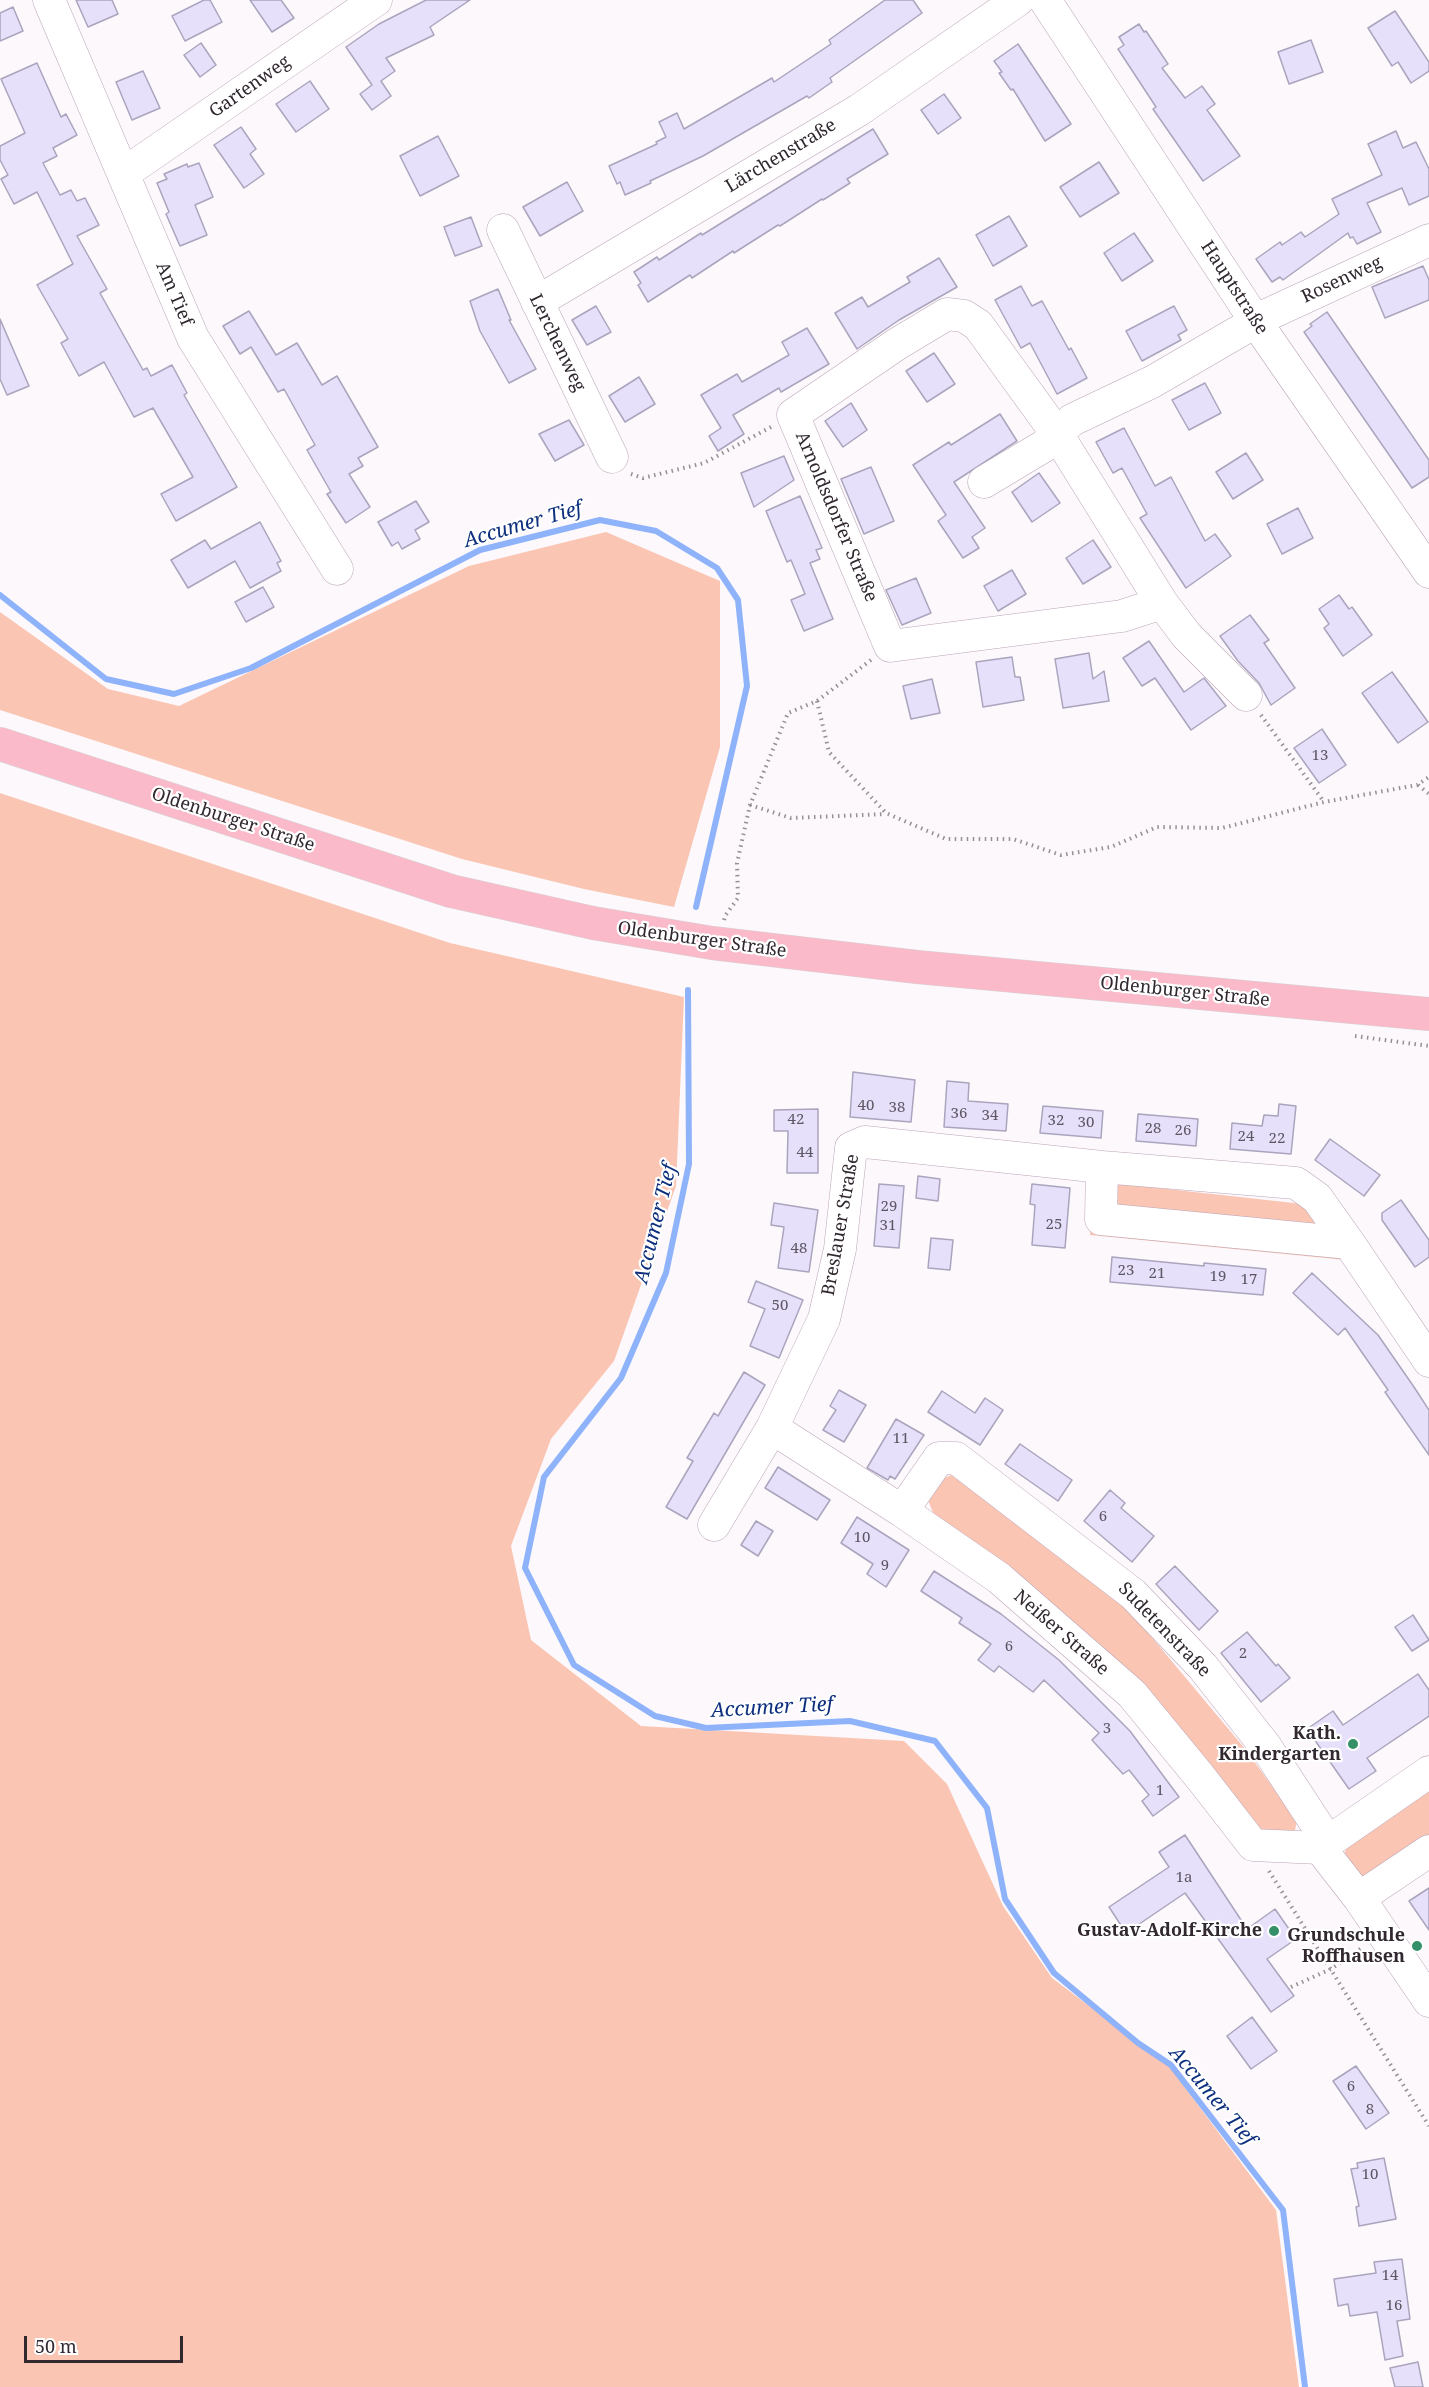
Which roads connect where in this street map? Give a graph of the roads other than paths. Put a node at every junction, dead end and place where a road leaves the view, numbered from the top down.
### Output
1 (49, 0) edge
2 (376, 0) edge
3 (1018, 0) edge
4 (1045, 0) edge
5 (123, 174) junction
6 (503, 230) dead end
7 (1429, 240) edge
8 (537, 302) junction
9 (1256, 322) junction
10 (1058, 434) junction
11 (612, 457) road end
12 (984, 482) dead end
13 (337, 569) dead end
14 (1429, 572) edge
15 (1162, 603) junction
16 (1246, 695) road end
17 (0, 744) edge
18 (1429, 1014) edge
19 (1102, 1167) junction
20 (1349, 1243) junction
21 (1429, 1361) edge
22 (772, 1428) junction
23 (902, 1511) junction
24 (714, 1525) dead end
25 (1429, 1772) edge
26 (1324, 1845) junction
27 (1429, 1851) edge
28 (1359, 1898) junction
29 (1429, 2001) edge

1 - 5 street, Am Tief
2 - 5 street, Gartenweg
3 - 8 street, Lärchenstraße
4 - 9 street, Hauptstraße
5 - 13 street, Am Tief
6 - 8 street, Lerchenweg
7 - 9 street, Rosenweg
8 - 11 street, Lerchenweg
9 - 10 street
9 - 14 street, Hauptstraße
10 - 12 street
10 - 15 street, Arnoldsdorfer Straße
10 - 15 street, Arnoldsdorfer Straße
15 - 16 street, Arnoldsdorfer Straße
17 - 18 main road, Oldenburger Straße
19 - 20 street, Breslauer Straße
19 - 20 street
19 - 22 street, Breslauer Straße
20 - 21 street, Breslauer Straße
22 - 23 street, Neißer Straße
22 - 24 street, Breslauer Straße
23 - 26 street, Neißer Straße
23 - 26 street, Sudetenstraße
25 - 26 street
26 - 28 street
27 - 28 street
28 - 29 street

